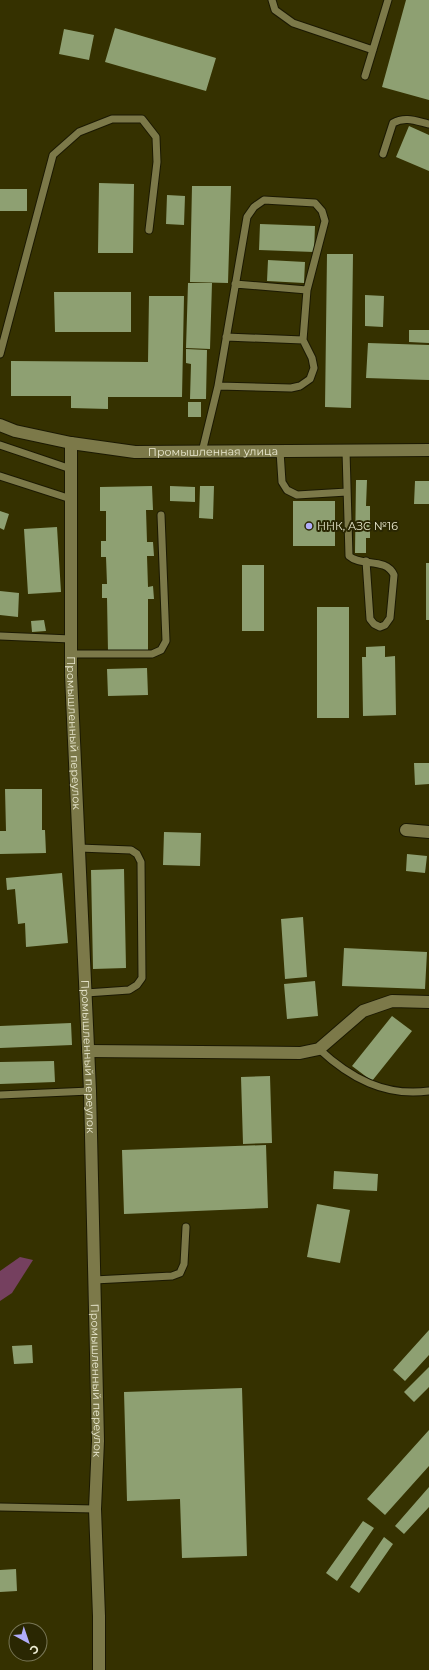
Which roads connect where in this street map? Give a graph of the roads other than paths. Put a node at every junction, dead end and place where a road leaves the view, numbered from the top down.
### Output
1 (272, 0) edge
2 (388, 0) edge
3 (373, 50) junction
4 (365, 76) dead end
5 (429, 124) edge
6 (383, 154) dead end
7 (149, 230) dead end
8 (235, 284) junction
9 (307, 290) junction
10 (226, 337) junction
11 (303, 340) junction
12 (0, 354) edge
13 (218, 386) junction
14 (0, 425) edge
15 (71, 443) junction
16 (0, 445) edge
17 (429, 450) edge
18 (280, 451) junction
19 (346, 451) junction
20 (202, 452) junction
21 (71, 469) junction
22 (0, 476) edge
23 (347, 492) junction
24 (71, 499) junction
25 (161, 515) dead end
26 (366, 561) junction
27 (0, 636) edge
28 (71, 639) junction
29 (71, 654) junction
30 (406, 830) dead end
31 (429, 832) edge
32 (79, 848) junction
33 (86, 993) junction
34 (429, 1002) edge
35 (319, 1049) junction
36 (88, 1051) junction
37 (90, 1091) junction
38 (429, 1091) edge
39 (0, 1095) edge
40 (186, 1227) dead end
41 (94, 1280) junction
42 (0, 1507) edge
43 (95, 1509) junction
44 (99, 1670) edge

1 - 3 lane
2 - 3 lane
3 - 4 lane
5 - 6 lane
7 - 12 lane
8 - 9 lane
8 - 9 lane
8 - 10 lane
9 - 11 lane
10 - 11 lane
10 - 13 lane
11 - 13 lane
13 - 20 lane
14 - 15 street, Промышленная улица
15 - 20 street, Промышленная улица
15 - 21 street, Промышленный переулок
16 - 21 lane
17 - 19 street, Промышленная улица
18 - 19 street, Промышленная улица
18 - 20 street, Промышленная улица
18 - 23 lane
19 - 23 lane
21 - 24 street, Промышленный переулок
22 - 24 lane
23 - 26 lane
24 - 28 street, Промышленный переулок
25 - 29 lane
26 - 26 lane
27 - 28 lane
28 - 29 street, Промышленный переулок
29 - 32 street, Промышленный переулок
30 - 31 street
32 - 33 street, Промышленный переулок
32 - 33 lane
33 - 36 street, Промышленный переулок
34 - 35 street
35 - 36 street
35 - 38 lane
36 - 37 street, Промышленный переулок
37 - 39 lane
37 - 41 street, Промышленный переулок
40 - 41 lane
41 - 43 street, Промышленный переулок
42 - 43 lane
43 - 44 street, Промышленный переулок

